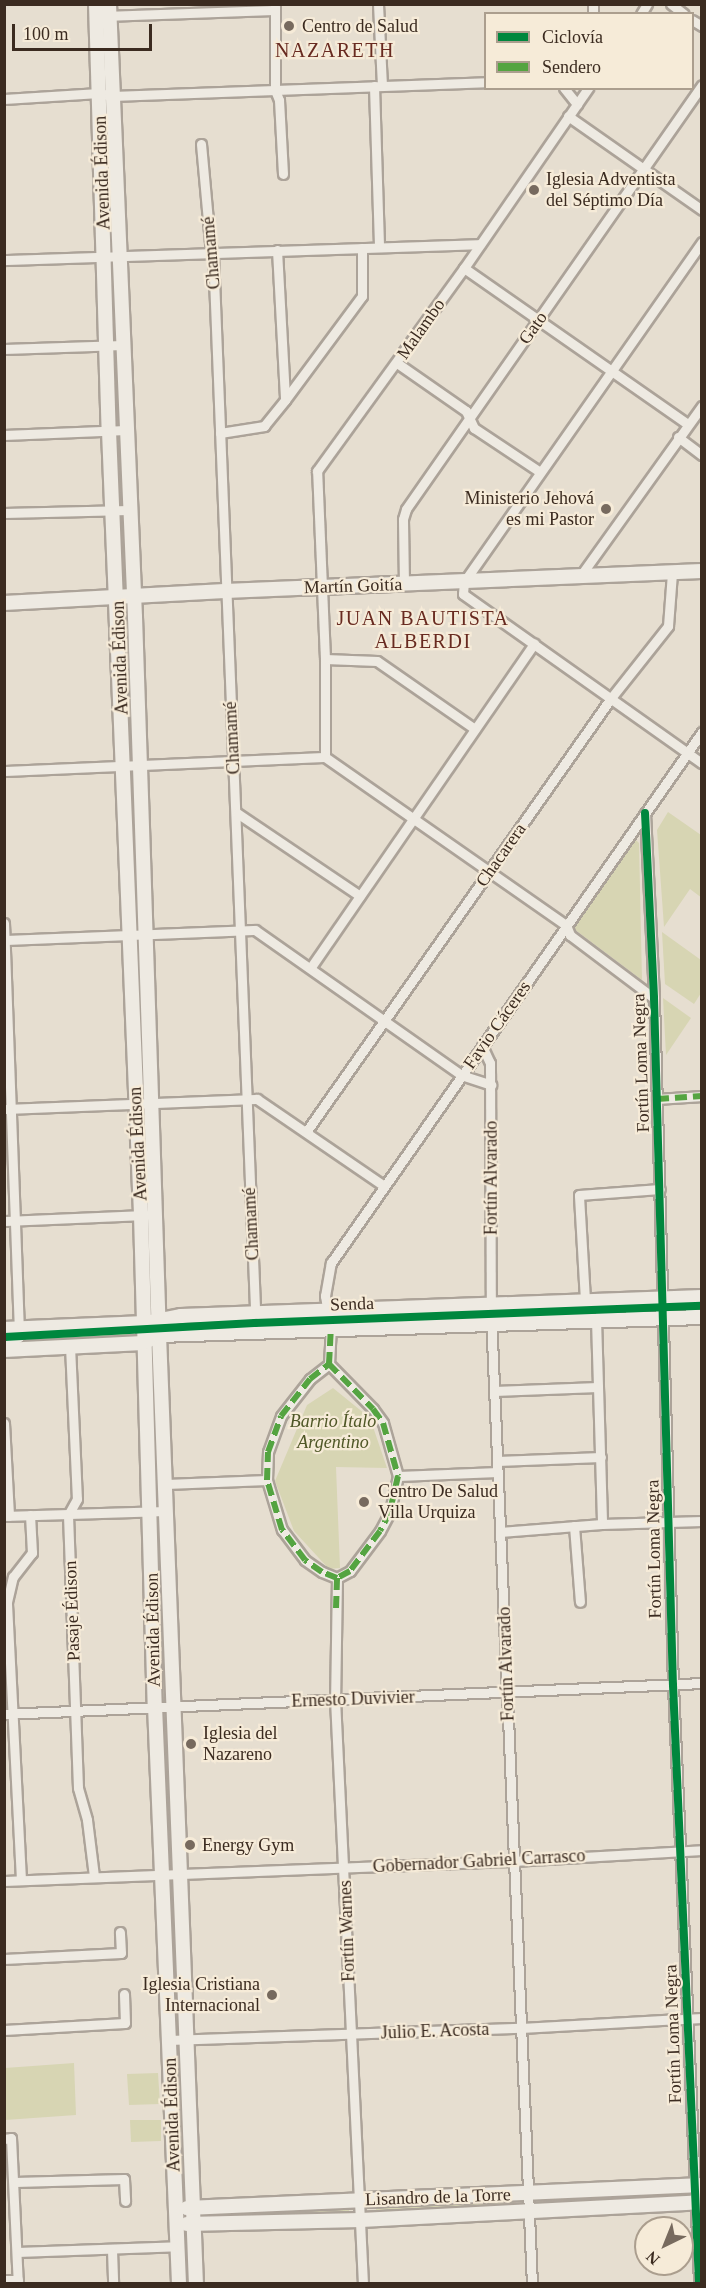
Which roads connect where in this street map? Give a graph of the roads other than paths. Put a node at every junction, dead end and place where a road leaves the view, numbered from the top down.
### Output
1 (378, 4) edge
2 (275, 7) edge
3 (102, 10) edge
4 (484, 82) edge
5 (702, 85) edge
6 (378, 86) junction
7 (275, 90) junction
8 (566, 90) edge
9 (587, 90) edge
10 (106, 95) junction
11 (4, 99) edge
12 (577, 104) junction
13 (568, 116) junction
14 (201, 144) dead end
15 (643, 169) junction
16 (283, 174) dead end
17 (702, 210) edge
18 (702, 242) edge
19 (480, 244) junction
20 (379, 247) junction
21 (362, 248) junction
22 (277, 250) junction
23 (213, 253) junction
24 (106, 256) junction
25 (120, 256) junction
26 (4, 260) edge
27 (464, 268) junction
28 (540, 320) junction
29 (123, 345) junction
30 (107, 346) junction
31 (4, 349) edge
32 (397, 363) junction
33 (613, 372) junction
34 (285, 400) junction
35 (702, 406) edge
36 (469, 419) junction
37 (688, 424) junction
38 (126, 430) junction
39 (109, 431) junction
40 (220, 433) junction
41 (4, 435) edge
42 (678, 437) junction
43 (702, 454) edge
44 (540, 472) junction
45 (129, 510) junction
46 (113, 512) junction
47 (4, 513) edge
48 (702, 571) edge
49 (672, 573) junction
50 (581, 575) junction
51 (464, 582) junction
52 (404, 584) junction
53 (323, 587) junction
54 (225, 591) junction
55 (134, 596) junction
56 (117, 598) junction
57 (4, 603) edge
58 (534, 644) junction
59 (325, 658) junction
60 (610, 698) junction
61 (476, 729) junction
62 (702, 732) edge
63 (687, 753) junction
64 (326, 757) junction
65 (233, 762) junction
66 (702, 764) edge
67 (139, 766) junction
68 (124, 767) junction
69 (4, 771) edge
70 (237, 813) junction
71 (645, 813) junction
72 (414, 818) junction
73 (490, 871) junction
74 (360, 896) junction
75 (4, 923) edge
76 (566, 925) junction
77 (240, 932) junction
78 (145, 933) junction
79 (130, 934) junction
80 (5, 940) edge
81 (311, 967) junction
82 (654, 998) junction
83 (385, 1021) junction
84 (482, 1046) junction
85 (461, 1076) junction
86 (491, 1085) junction
87 (702, 1096) edge
88 (245, 1098) junction
89 (657, 1099) junction
90 (152, 1102) junction
91 (136, 1105) junction
92 (8, 1109) edge
93 (306, 1132) junction
94 (384, 1186) junction
95 (660, 1189) junction
96 (141, 1215) junction
97 (156, 1215) junction
98 (9, 1220) edge
99 (702, 1297) edge
100 (664, 1298) junction
101 (585, 1300) junction
102 (491, 1305) junction
103 (328, 1311) junction
104 (255, 1314) junction
105 (702, 1317) edge
106 (663, 1318) junction
107 (159, 1319) junction
108 (596, 1319) junction
109 (145, 1323) junction
110 (491, 1323) junction
111 (12, 1329) edge
112 (331, 1330) junction
113 (256, 1333) junction
114 (159, 1335) junction
115 (143, 1343) junction
116 (70, 1346) junction
117 (4, 1348) edge
118 (328, 1364) junction
119 (598, 1387) junction
120 (495, 1391) junction
121 (4, 1423) edge
122 (601, 1457) junction
123 (497, 1461) junction
124 (498, 1472) junction
125 (398, 1476) junction
126 (267, 1480) junction
127 (166, 1484) junction
128 (150, 1511) junction
129 (166, 1511) junction
130 (30, 1515) junction
131 (69, 1515) junction
132 (7, 1516) edge
133 (702, 1521) edge
134 (669, 1523) junction
135 (602, 1524) junction
136 (574, 1526) junction
137 (500, 1532) junction
138 (337, 1578) junction
139 (580, 1602) dead end
140 (702, 1683) edge
141 (673, 1685) junction
142 (507, 1693) junction
143 (335, 1700) junction
144 (154, 1706) junction
145 (176, 1706) junction
146 (75, 1710) junction
147 (10, 1713) edge
148 (702, 1850) edge
149 (680, 1851) junction
150 (513, 1861) junction
151 (344, 1868) junction
152 (162, 1874) junction
153 (181, 1874) junction
154 (94, 1876) junction
155 (21, 1880) junction
156 (4, 1881) edge
157 (120, 1932) dead end
158 (4, 1959) edge
159 (124, 1994) dead end
160 (702, 2018) edge
161 (687, 2019) junction
162 (521, 2028) junction
163 (4, 2030) edge
164 (351, 2034) junction
165 (169, 2040) junction
166 (188, 2040) junction
167 (8, 2138) edge
168 (15, 2182) junction
169 (698, 2185) edge
170 (528, 2193) junction
171 (358, 2200) junction
172 (125, 2201) dead end
173 (698, 2203) edge
174 (194, 2208) junction
175 (176, 2209) junction
176 (529, 2210) junction
177 (4, 2212) edge
178 (16, 2212) junction
179 (361, 2220) junction
180 (176, 2223) junction
181 (195, 2224) junction
182 (177, 2246) junction
183 (112, 2250) junction
184 (17, 2252) junction
185 (4, 2280) edge
186 (18, 2282) edge
187 (113, 2283) edge
188 (178, 2283) edge
189 (196, 2283) edge
190 (363, 2283) edge
191 (532, 2283) edge
192 (699, 2283) edge

1 - 6 street
2 - 3 street
2 - 7 street
3 - 10 main road, Avenida Édison
4 - 6 street
5 - 15 street, Gato
6 - 7 street
6 - 20 street
7 - 10 street
7 - 16 street
8 - 12 street
9 - 12 street, Malambo
10 - 11 street
10 - 24 main road, Avenida Édison
10 - 25 main road, Avenida Édison
12 - 13 street, Malambo
13 - 15 street
13 - 19 street, Malambo
14 - 23 street, Chamamé
15 - 17 street
15 - 28 street, Gato
18 - 33 street
19 - 20 street
19 - 27 street, Malambo
20 - 21 street
21 - 22 street
21 - 34 street
22 - 23 street
22 - 34 street
23 - 25 street
23 - 40 street, Chamamé
24 - 25 street
24 - 26 street
24 - 30 main road, Avenida Édison
25 - 29 main road, Avenida Édison
27 - 28 street
27 - 32 street, Malambo
28 - 33 street
28 - 36 street, Gato
29 - 30 street
29 - 38 main road, Avenida Édison
30 - 31 street
30 - 39 main road, Avenida Édison
32 - 36 street
32 - 53 street, Malambo
33 - 37 street
33 - 44 street
34 - 40 street
35 - 37 street
36 - 44 street
36 - 52 street, Gato
37 - 42 street
38 - 39 street
38 - 45 main road, Avenida Édison
39 - 41 street
39 - 46 main road, Avenida Édison
40 - 54 street, Chamamé
42 - 43 street
42 - 50 street
44 - 51 street
45 - 46 street
45 - 55 main road, Avenida Édison
46 - 47 street
46 - 56 main road, Avenida Édison
48 - 49 main road, Martín Goitía
49 - 50 main road, Martín Goitía
49 - 60 street, Chacarera
50 - 51 main road, Martín Goitía
51 - 52 main road, Martín Goitía
51 - 58 street
52 - 53 main road, Martín Goitía
53 - 54 main road, Martín Goitía
53 - 59 street, Malambo
54 - 55 main road, Martín Goitía
54 - 65 street, Chamamé
55 - 56 main road, Martín Goitía
55 - 67 main road, Avenida Édison
56 - 57 main road, Martín Goitía
56 - 68 main road, Avenida Édison
58 - 60 street
58 - 61 street
59 - 61 street
59 - 64 street, Malambo
60 - 63 street
60 - 73 street, Chacarera
61 - 72 street
62 - 63 street, Favio Cáceres
63 - 66 street
63 - 71 street, Favio Cáceres
64 - 65 street
64 - 72 street
65 - 67 street
65 - 70 street, Chamamé
67 - 68 street
67 - 78 main road, Avenida Édison
68 - 69 street
68 - 79 main road, Avenida Édison
70 - 74 street
70 - 77 street, Chamamé
71 - 76 street, Favio Cáceres
71 - 82 street, Fortín Loma Negra
72 - 73 street
72 - 74 street
73 - 76 street
73 - 83 street, Chacarera
74 - 81 street
75 - 80 street
76 - 82 street
76 - 84 street, Favio Cáceres
77 - 78 street
77 - 81 street
77 - 88 street, Chamamé
78 - 79 street
78 - 90 main road, Avenida Édison
79 - 80 street
79 - 91 main road, Avenida Édison
80 - 92 street
81 - 83 street
82 - 89 street, Fortín Loma Negra
83 - 85 street
83 - 93 street, Chacarera
84 - 85 street, Favio Cáceres
84 - 86 street, Fortín Alvarado
85 - 86 street
85 - 94 street, Favio Cáceres
86 - 102 street, Fortín Alvarado
87 - 89 street
88 - 90 street
88 - 93 street
88 - 104 street, Chamamé
89 - 95 street, Fortín Loma Negra
90 - 91 street
90 - 97 main road, Avenida Édison
91 - 92 street
91 - 96 main road, Avenida Édison
92 - 98 street
93 - 94 street
94 - 103 street, Favio Cáceres
95 - 100 street, Fortín Loma Negra
95 - 101 street
96 - 97 street
96 - 98 street
96 - 109 main road, Avenida Édison
97 - 107 main road, Avenida Édison
98 - 111 street
99 - 100 main road
100 - 101 main road
100 - 106 street, Fortín Loma Negra
101 - 102 main road
102 - 103 main road
102 - 110 street, Fortín Alvarado
103 - 104 main road
103 - 112 street, Favio Cáceres
104 - 107 main road
104 - 113 street, Chamamé
105 - 106 main road
106 - 108 main road
106 - 134 street, Fortín Loma Negra
107 - 109 main road
107 - 114 main road, Avenida Édison
108 - 110 main road
108 - 119 street
109 - 111 main road
109 - 115 main road, Avenida Édison
110 - 112 main road
110 - 120 street, Fortín Alvarado
111 - 117 street
112 - 113 main road
112 - 118 street
113 - 114 main road
114 - 115 main road
114 - 127 main road, Avenida Édison
115 - 116 main road
115 - 128 main road, Avenida Édison
116 - 117 main road
116 - 131 street, Pasaje Édison
118 - 125 street
118 - 126 street
119 - 120 street
119 - 122 street
120 - 123 street, Fortín Alvarado
121 - 132 street
122 - 123 street
122 - 135 street
123 - 124 street, Fortín Alvarado
124 - 125 street
124 - 137 street, Fortín Alvarado
125 - 138 street
126 - 127 street
126 - 138 street
127 - 129 main road, Avenida Édison
128 - 129 street
128 - 131 street
128 - 144 main road, Avenida Édison
129 - 145 main road, Avenida Édison
130 - 131 street
130 - 132 street
130 - 147 street
131 - 146 street, Pasaje Édison
133 - 134 street
134 - 135 street
134 - 141 street, Fortín Loma Negra
135 - 136 street
136 - 137 street
136 - 139 street
137 - 142 street, Fortín Alvarado
138 - 143 street, Fortín Warnes
140 - 141 street, Ernesto Duvivier
141 - 142 street, Ernesto Duvivier
141 - 149 street, Fortín Loma Negra
142 - 143 street, Ernesto Duvivier
142 - 150 street, Fortín Alvarado
143 - 145 street, Ernesto Duvivier
143 - 151 street, Fortín Warnes
144 - 145 street, Ernesto Duvivier
144 - 146 street, Ernesto Duvivier
144 - 152 main road, Avenida Édison
145 - 153 main road, Avenida Édison
146 - 147 street, Ernesto Duvivier
146 - 154 street, Pasaje Édison
147 - 155 street
148 - 149 street, Gobernador Gabriel Carrasco
149 - 150 street, Gobernador Gabriel Carrasco
149 - 161 street, Fortín Loma Negra
150 - 151 street, Gobernador Gabriel Carrasco
150 - 162 street, Fortín Alvarado
151 - 153 street, Gobernador Gabriel Carrasco
151 - 164 street, Fortín Warnes
152 - 153 street, Gobernador Gabriel Carrasco
152 - 154 street, Gobernador Gabriel Carrasco
152 - 165 main road, Avenida Édison
153 - 166 main road, Avenida Édison
154 - 155 street, Gobernador Gabriel Carrasco
155 - 156 street, Gobernador Gabriel Carrasco
157 - 158 street
159 - 163 street
160 - 161 street, Julio E. Acosta
161 - 162 street, Julio E. Acosta
161 - 169 street, Fortín Loma Negra
162 - 164 street, Julio E. Acosta
162 - 170 street, Fortín Alvarado
164 - 166 street, Julio E. Acosta
164 - 171 street, Fortín Warnes
165 - 166 street, Julio E. Acosta
165 - 175 main road, Avenida Édison
166 - 174 main road, Avenida Édison
167 - 168 street
168 - 172 street
168 - 178 street
169 - 170 main road, Lisandro de la Torre
169 - 173 street, Fortín Loma Negra
170 - 171 main road, Lisandro de la Torre
170 - 176 street, Fortín Alvarado
171 - 174 main road, Lisandro de la Torre
171 - 179 street, Fortín Warnes
173 - 176 main road, Lisandro de la Torre
173 - 192 street, Fortín Loma Negra
174 - 175 main road, Lisandro de la Torre
174 - 181 main road, Avenida Édison
175 - 180 main road, Avenida Édison
176 - 179 main road, Lisandro de la Torre
176 - 191 street, Fortín Alvarado
177 - 178 street
178 - 184 street
179 - 181 main road, Lisandro de la Torre
179 - 190 street, Fortín Warnes
180 - 181 main road, Lisandro de la Torre
180 - 182 main road, Avenida Édison
181 - 189 main road, Avenida Édison
182 - 183 street
182 - 188 main road, Avenida Édison
183 - 184 street
183 - 187 street
184 - 186 street
185 - 186 street

